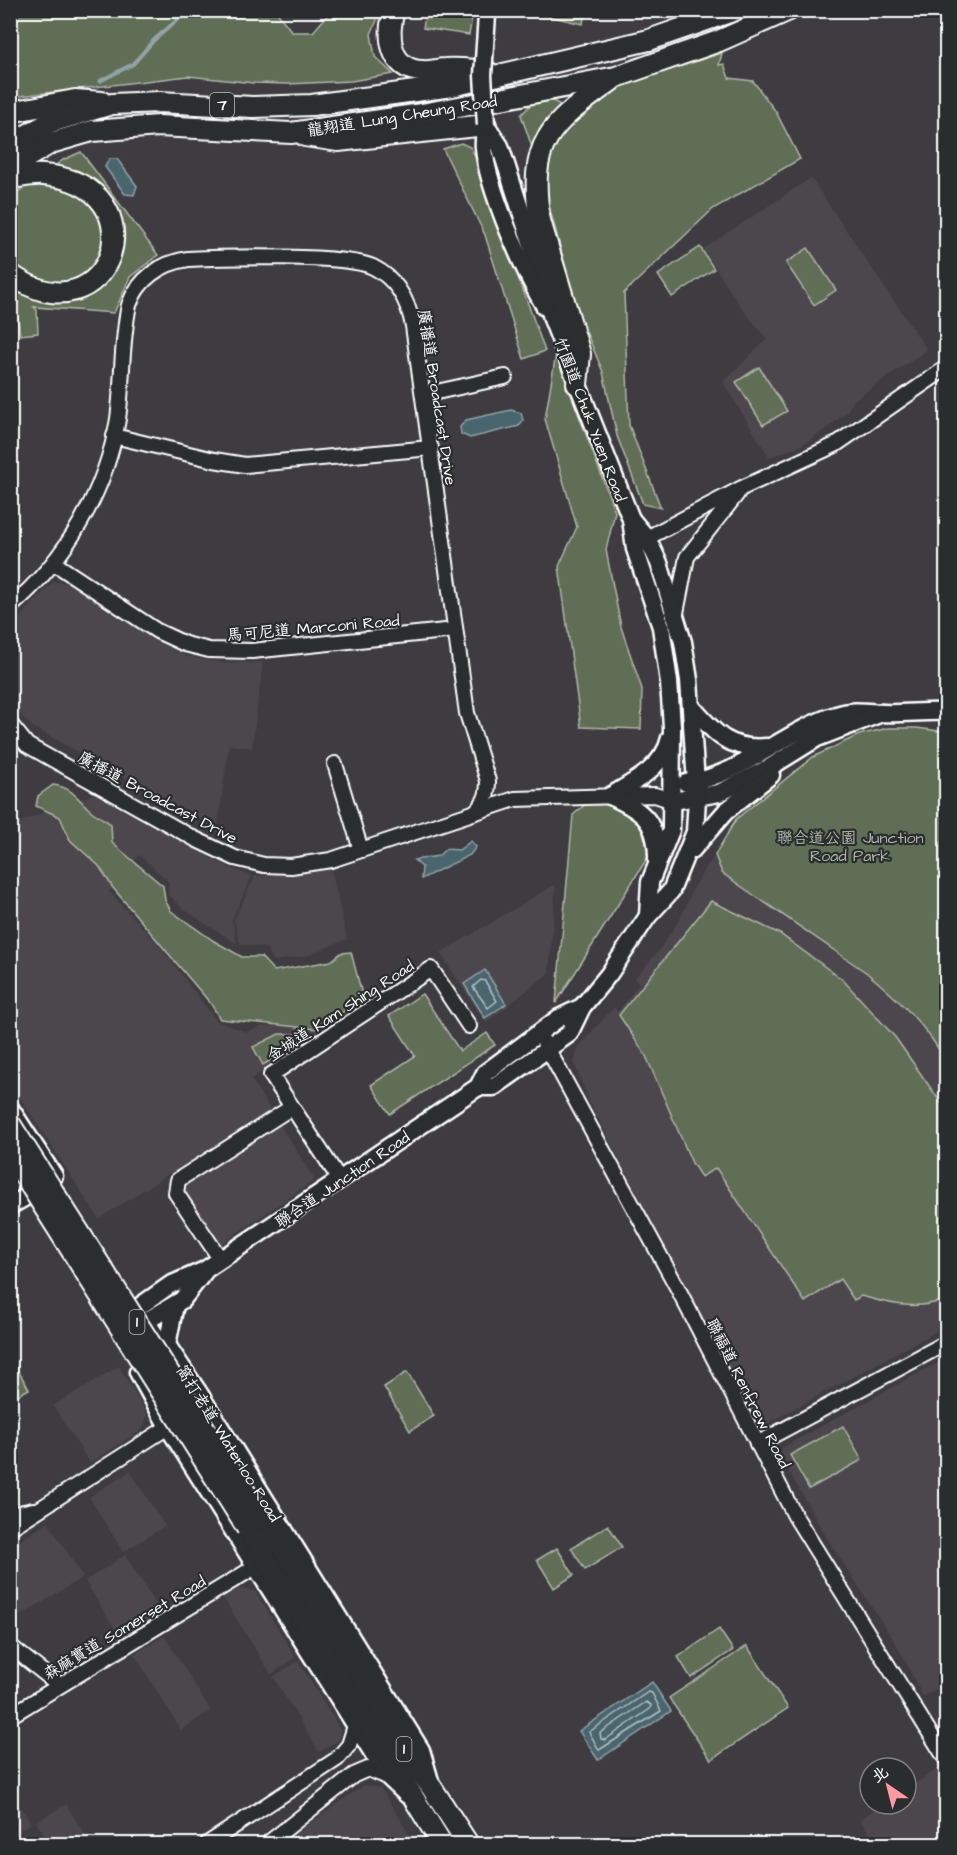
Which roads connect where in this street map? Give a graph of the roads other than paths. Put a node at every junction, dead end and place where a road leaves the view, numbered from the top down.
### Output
1 (394, 10) edge
2 (488, 10) edge
3 (735, 10) edge
4 (789, 10) edge
5 (516, 71) junction
6 (616, 76) junction
7 (112, 104) junction
8 (10, 112) edge
9 (486, 125) junction
10 (291, 133) junction
11 (10, 144) edge
12 (10, 167) edge
13 (10, 178) edge
14 (10, 273) edge
15 (552, 319) junction
16 (946, 368) edge
17 (505, 377) dead end
18 (577, 384) junction
19 (423, 395) junction
20 (114, 436) junction
21 (431, 448) junction
22 (742, 488) junction
23 (641, 543) junction
24 (54, 563) junction
25 (10, 607) edge
26 (676, 613) junction
27 (455, 630) junction
28 (691, 706) junction
29 (946, 712) edge
30 (882, 713) junction
31 (10, 724) edge
32 (672, 727) junction
33 (772, 746) junction
34 (785, 758) junction
35 (335, 764) dead end
36 (488, 781) junction
37 (697, 790) junction
38 (673, 793) junction
39 (610, 796) junction
40 (515, 799) junction
41 (476, 811) junction
42 (361, 850) junction
43 (687, 855) junction
44 (657, 868) junction
45 (648, 916) junction
46 (582, 1007) junction
47 (469, 1026) dead end
48 (539, 1034) junction
49 (550, 1050) junction
50 (478, 1087) junction
51 (292, 1107) junction
52 (10, 1108) edge
53 (10, 1124) edge
54 (10, 1153) edge
55 (42, 1156) junction
56 (12, 1173) edge
57 (56, 1179) junction
58 (340, 1180) junction
59 (27, 1197) junction
60 (10, 1206) edge
61 (221, 1260) junction
62 (205, 1270) junction
63 (175, 1305) junction
64 (142, 1314) junction
65 (115, 1332) junction
66 (946, 1343) edge
67 (167, 1346) junction
68 (199, 1393) junction
69 (165, 1420) junction
70 (757, 1444) junction
71 (40, 1508) junction
72 (10, 1515) edge
73 (255, 1524) junction
74 (10, 1528) edge
75 (255, 1567) junction
76 (10, 1646) edge
77 (59, 1685) junction
78 (10, 1716) edge
79 (355, 1726) junction
80 (946, 1759) edge
81 (388, 1777) junction
82 (432, 1788) junction
83 (418, 1806) junction
84 (207, 1845) edge
85 (267, 1845) edge
86 (442, 1845) edge
87 (468, 1845) edge

1 - 5 highway
2 - 9 main road, 竹園道 Chuk Yuen Road, bridge
3 - 5 highway, 龍翔道 Lung Cheung Road / 7
4 - 6 highway, 龍翔道 Lung Cheung Road / 7
5 - 7 highway, 龍翔道 Lung Cheung Road / 7
6 - 10 highway, 龍翔道 Lung Cheung Road / 7
6 - 18 highway
7 - 8 highway
7 - 11 highway, 龍翔道 Lung Cheung Road / 7
9 - 10 highway
9 - 15 main road, 竹園道 Chuk Yuen Road
9 - 15 main road, 竹園道 Chuk Yuen Road
10 - 12 highway, 龍翔道 Lung Cheung Road / 7
13 - 14 highway
15 - 18 main road, 竹園道 Chuk Yuen Road
16 - 22 street
17 - 19 street
18 - 23 main road, 竹園道 Chuk Yuen Road
19 - 20 street, 廣播道 Broadcast Drive
19 - 21 street, 廣播道 Broadcast Drive
20 - 21 street
20 - 24 street, 廣播道 Broadcast Drive
21 - 27 street, 廣播道 Broadcast Drive
22 - 23 street
22 - 26 street
23 - 26 main road, 竹園道 Chuk Yuen Road
23 - 32 main road, 竹園道 Chuk Yuen Road
24 - 25 street, 廣播道 Broadcast Drive
24 - 27 street, 馬可尼道 Marconi Road
26 - 28 main road, 竹園道 Chuk Yuen Road
27 - 36 street, 廣播道 Broadcast Drive
28 - 33 main road
28 - 37 main road, 竹園道 Chuk Yuen Road
29 - 30 main road
30 - 33 main road
30 - 34 main road
31 - 42 street, 廣播道 Broadcast Drive
32 - 38 main road, 竹園道 Chuk Yuen Road
32 - 39 main road
33 - 37 main road
34 - 37 main road
34 - 43 main road
35 - 42 street
36 - 40 street
36 - 41 street
37 - 38 main road
37 - 43 main road, 聯合道 Junction Road
38 - 39 street, 廣播道 Broadcast Drive
38 - 44 main road
39 - 40 street, 廣播道 Broadcast Drive
39 - 44 main road
40 - 41 street, 廣播道 Broadcast Drive
41 - 42 street, 廣播道 Broadcast Drive
43 - 45 main road, 聯合道 Junction Road
44 - 45 main road
45 - 46 main road, 聯合道 Junction Road
46 - 48 main road, 聯合道 Junction Road
46 - 49 main road, 聯合道 Junction Road
47 - 51 street, 金城道 Kam Shing Road
48 - 49 street, 聯福道 Renfrew Road
48 - 50 main road, 聯合道 Junction Road
49 - 50 main road, 聯合道 Junction Road
49 - 70 street, 聯福道 Renfrew Road
50 - 58 main road, 聯合道 Junction Road
51 - 58 street, 金城道 Kam Shing Road
51 - 61 street
52 - 55 main road, 窩打老道 Waterloo Road
53 - 73 highway, 窩打老道 Waterloo Road / 1, bridge
54 - 73 highway, 窩打老道 Waterloo Road / 1, bridge
55 - 56 main road
55 - 57 main road, 窩打老道 Waterloo Road
56 - 59 main road, 窩打老道 Waterloo Road
57 - 59 main road
57 - 64 main road, 窩打老道 Waterloo Road
58 - 61 main road, 聯合道 Junction Road
59 - 60 main road
59 - 65 main road, 窩打老道 Waterloo Road
61 - 62 main road, 聯合道 Junction Road
62 - 63 main road, 聯合道 Junction Road
62 - 64 main road, 聯合道 Junction Road
63 - 64 main road, 聯合道 Junction Road
63 - 67 main road
64 - 65 main road, 聯合道 Junction Road
64 - 67 main road, 窩打老道 Waterloo Road
65 - 69 main road, 窩打老道 Waterloo Road
66 - 70 street
67 - 68 main road, 窩打老道 Waterloo Road
68 - 69 main road
68 - 82 main road, 窩打老道 Waterloo Road
69 - 71 street
69 - 75 main road, 窩打老道 Waterloo Road
70 - 80 street, 聯福道 Renfrew Road
71 - 72 street
71 - 74 street
73 - 82 highway, 窩打老道 Waterloo Road / 1
73 - 83 highway, 窩打老道 Waterloo Road / 1
75 - 77 street, 森麻實道 Somerset Road
75 - 79 main road, 窩打老道 Waterloo Road
76 - 77 street
77 - 78 street, 森麻實道 Somerset Road
79 - 81 main road, 窩打老道 Waterloo Road
79 - 84 street
81 - 83 main road, 窩打老道 Waterloo Road
81 - 85 street
82 - 87 highway, 窩打老道 Waterloo Road / 1
83 - 86 highway, 窩打老道 Waterloo Road / 1

